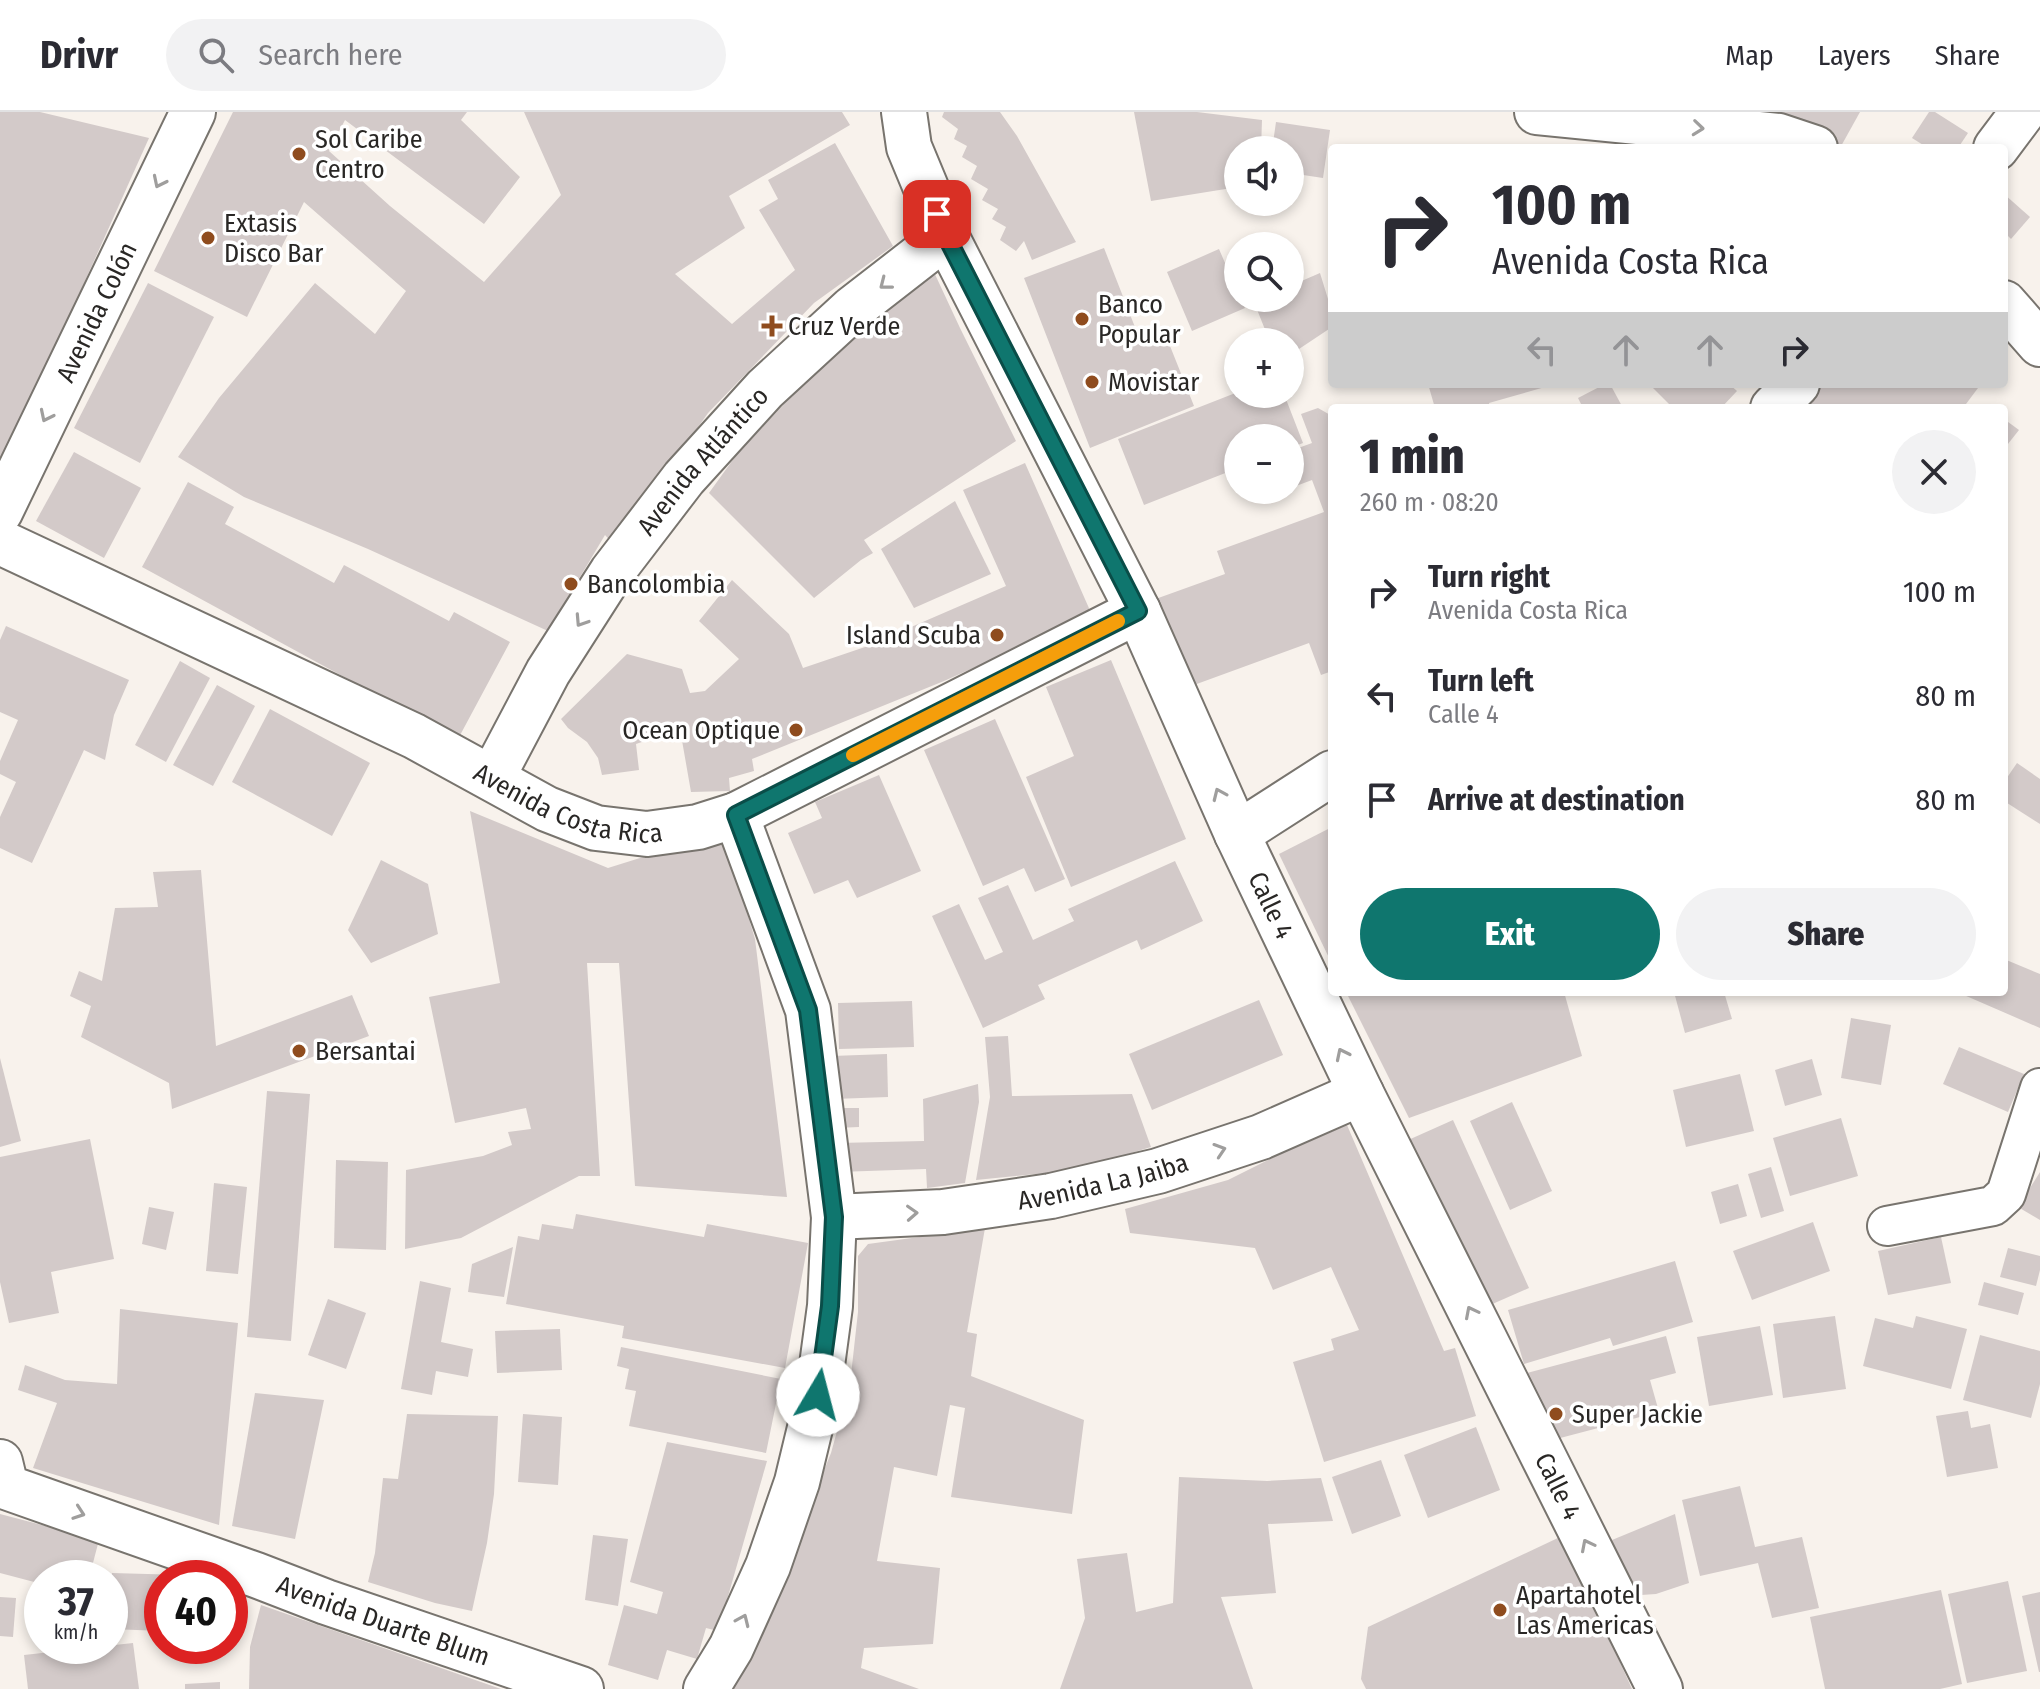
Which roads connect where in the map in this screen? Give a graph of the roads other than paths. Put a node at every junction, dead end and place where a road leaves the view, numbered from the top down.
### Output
1 (193, 112) edge
2 (904, 112) edge
3 (1537, 112) edge
4 (2023, 112) edge
5 (1803, 144) edge
6 (1999, 144) edge
7 (946, 236) junction
8 (2008, 308) edge
9 (2040, 344) edge
10 (1793, 388) edge
11 (1777, 404) edge
12 (0, 512) edge
13 (0, 542) edge
14 (1138, 611) junction
15 (1328, 776) edge
16 (492, 778) junction
17 (736, 815) junction
18 (1237, 834) junction
19 (2040, 1088) edge
20 (1361, 1093) junction
21 (834, 1217) junction
22 (1887, 1226) dead end
23 (3, 1474) edge
24 (581, 1689) edge
25 (706, 1689) edge
26 (1660, 1689) edge

1 -> 12 main road, Avenida Colón
2 - 7 main road, Calle 4
3 -> 5 main road
4 - 6 main road
7 - 14 main road, Calle 4
7 -> 16 main road, Avenida Atlántico
8 - 9 main road
10 - 11 main road
13 - 16 main road, Avenida Costa Rica
14 - 17 main road, Avenida Costa Rica
18 -> 14 main road, Calle 4
15 - 18 main road
16 - 17 main road, Avenida Costa Rica
17 - 21 main road
20 -> 18 main road, Calle 4
19 - 22 street
21 -> 20 main road, Avenida La Jaiba
26 -> 20 main road, Calle 4
25 -> 21 main road
23 -> 24 main road, Avenida Duarte Blum

